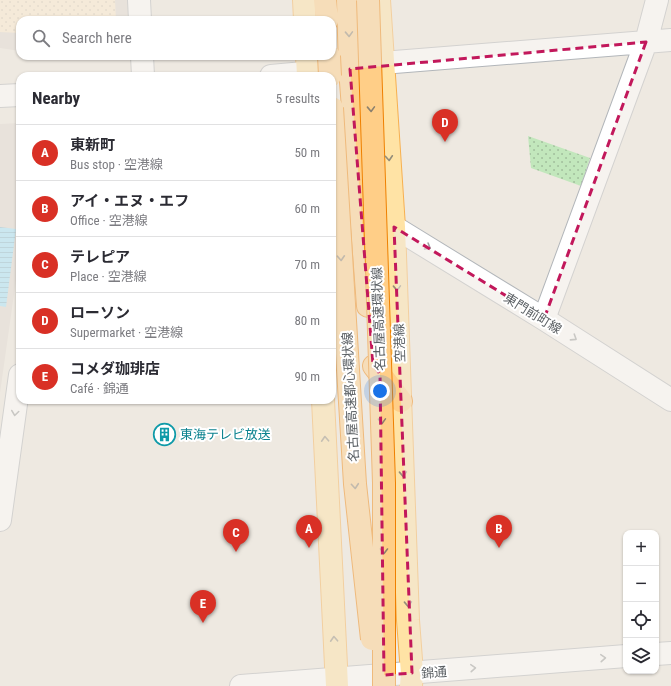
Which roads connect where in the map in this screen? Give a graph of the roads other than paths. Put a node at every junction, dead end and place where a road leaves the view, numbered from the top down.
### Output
1 (139, 0) edge
2 (304, 0) edge
3 (325, 0) edge
4 (348, 0) edge
5 (368, 0) edge
6 (379, 0) edge
7 (657, 0) edge
8 (140, 16) edge
9 (305, 16) edge
10 (327, 16) edge
11 (671, 40) edge
12 (646, 42) junction
13 (142, 60) edge
14 (329, 60) edge
15 (382, 63) junction
16 (307, 68) edge
17 (350, 68) junction
18 (143, 72) edge
19 (289, 72) edge
20 (330, 72) edge
21 (16, 95) edge
22 (0, 96) edge
23 (336, 173) edge
24 (394, 227) junction
25 (544, 319) junction
26 (671, 400) edge
27 (401, 401) junction
28 (16, 404) edge
29 (323, 404) edge
30 (0, 520) edge
31 (671, 653) edge
32 (659, 654) edge
33 (623, 656) edge
34 (411, 680) edge
35 (337, 682) edge
36 (241, 686) edge
37 (377, 686) edge
38 (384, 686) edge

1 - 8 street
2 - 9 main road
3 - 10 highway
4 -> 17 highway
5 -> 38 highway, 名古屋高速環状線, bridge
6 - 15 main road, 空港線
7 - 12 street
11 - 12 street
12 - 15 street
12 - 25 street
13 - 18 street
14 - 20 highway, bridge
15 - 17 street
15 -> 24 main road, 空港線
16 - 17 street
16 - 19 street
17 - 27 highway
21 - 22 street
23 -> 37 highway, 名古屋高速都心環状線, bridge
24 -> 25 street, 東門前町線
24 -> 27 main road, 空港線
25 -> 26 street, 東門前町線
27 -> 34 main road, 空港線
28 -> 30 street
35 -> 29 main road
31 - 32 street
34 -> 33 street, 錦通
34 - 35 street, 錦通
35 - 36 street, 錦通

